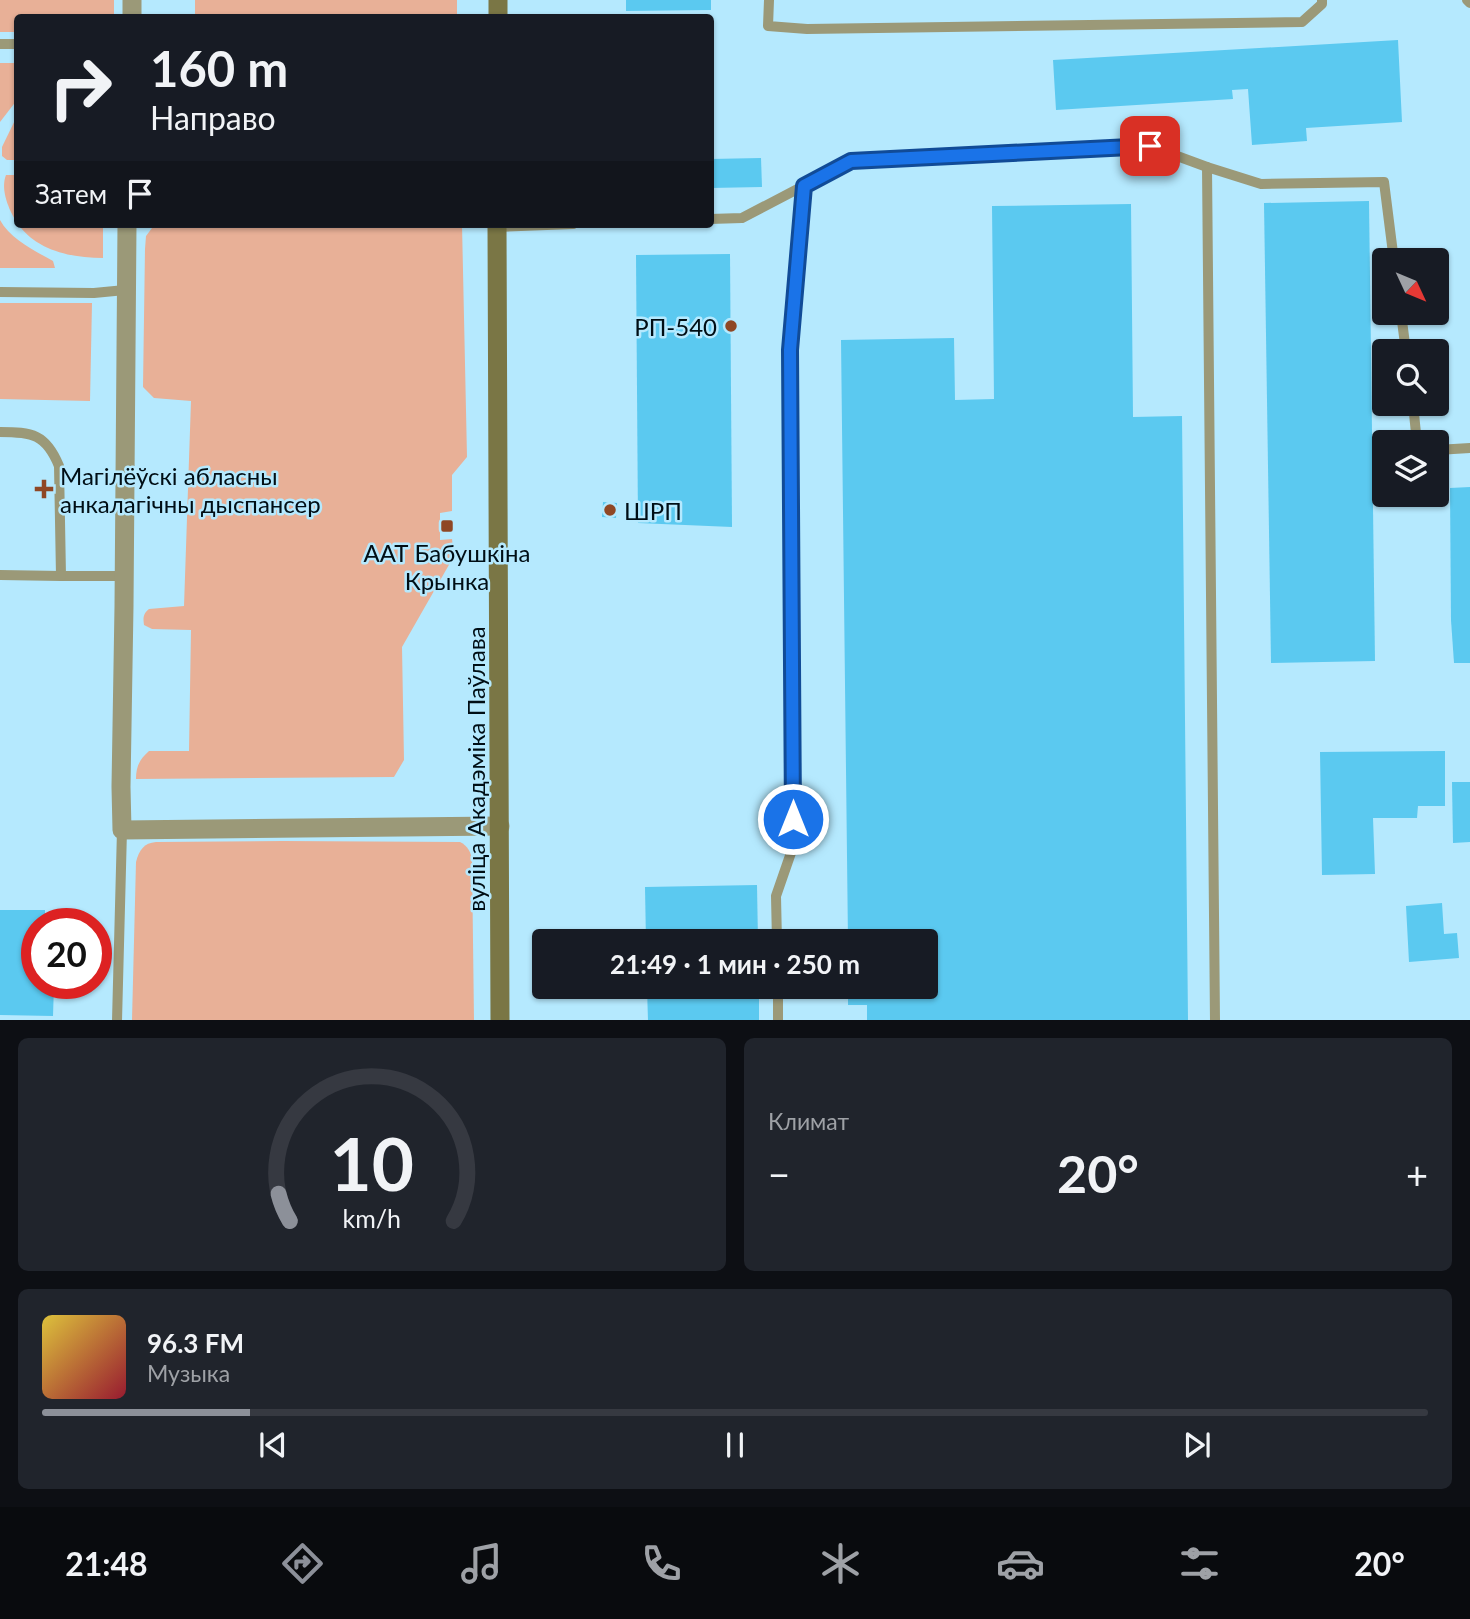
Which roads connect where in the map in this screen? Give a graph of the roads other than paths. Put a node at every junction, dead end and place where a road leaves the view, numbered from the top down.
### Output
1 (769, 0) edge
2 (1322, 0) edge
3 (1207, 167) junction
4 (804, 186) junction
5 (714, 219) edge
6 (127, 228) edge
7 (497, 228) edge
8 (1392, 248) edge
9 (125, 290) junction
10 (0, 292) edge
11 (0, 432) edge
12 (1470, 448) edge
13 (1449, 449) edge
14 (0, 575) edge
15 (61, 576) junction
16 (124, 576) junction
17 (500, 825) junction
18 (122, 830) junction
19 (777, 929) edge
20 (778, 999) edge
21 (117, 1020) edge
22 (500, 1020) edge
23 (778, 1020) edge
24 (1215, 1020) edge

1 - 2 lane
3 - 4 lane
3 - 8 lane
3 - 24 lane
4 - 5 lane
4 - 19 lane
6 - 9 street
7 - 17 main road, вуліца Акадэміка Паўлава
9 - 10 lane
9 - 16 street
11 - 15 lane
12 - 13 lane
14 - 15 lane
15 - 16 lane
16 - 18 street
17 - 18 street
17 - 22 main road, вуліца Акадэміка Паўлава
18 - 21 lane
20 - 23 lane

